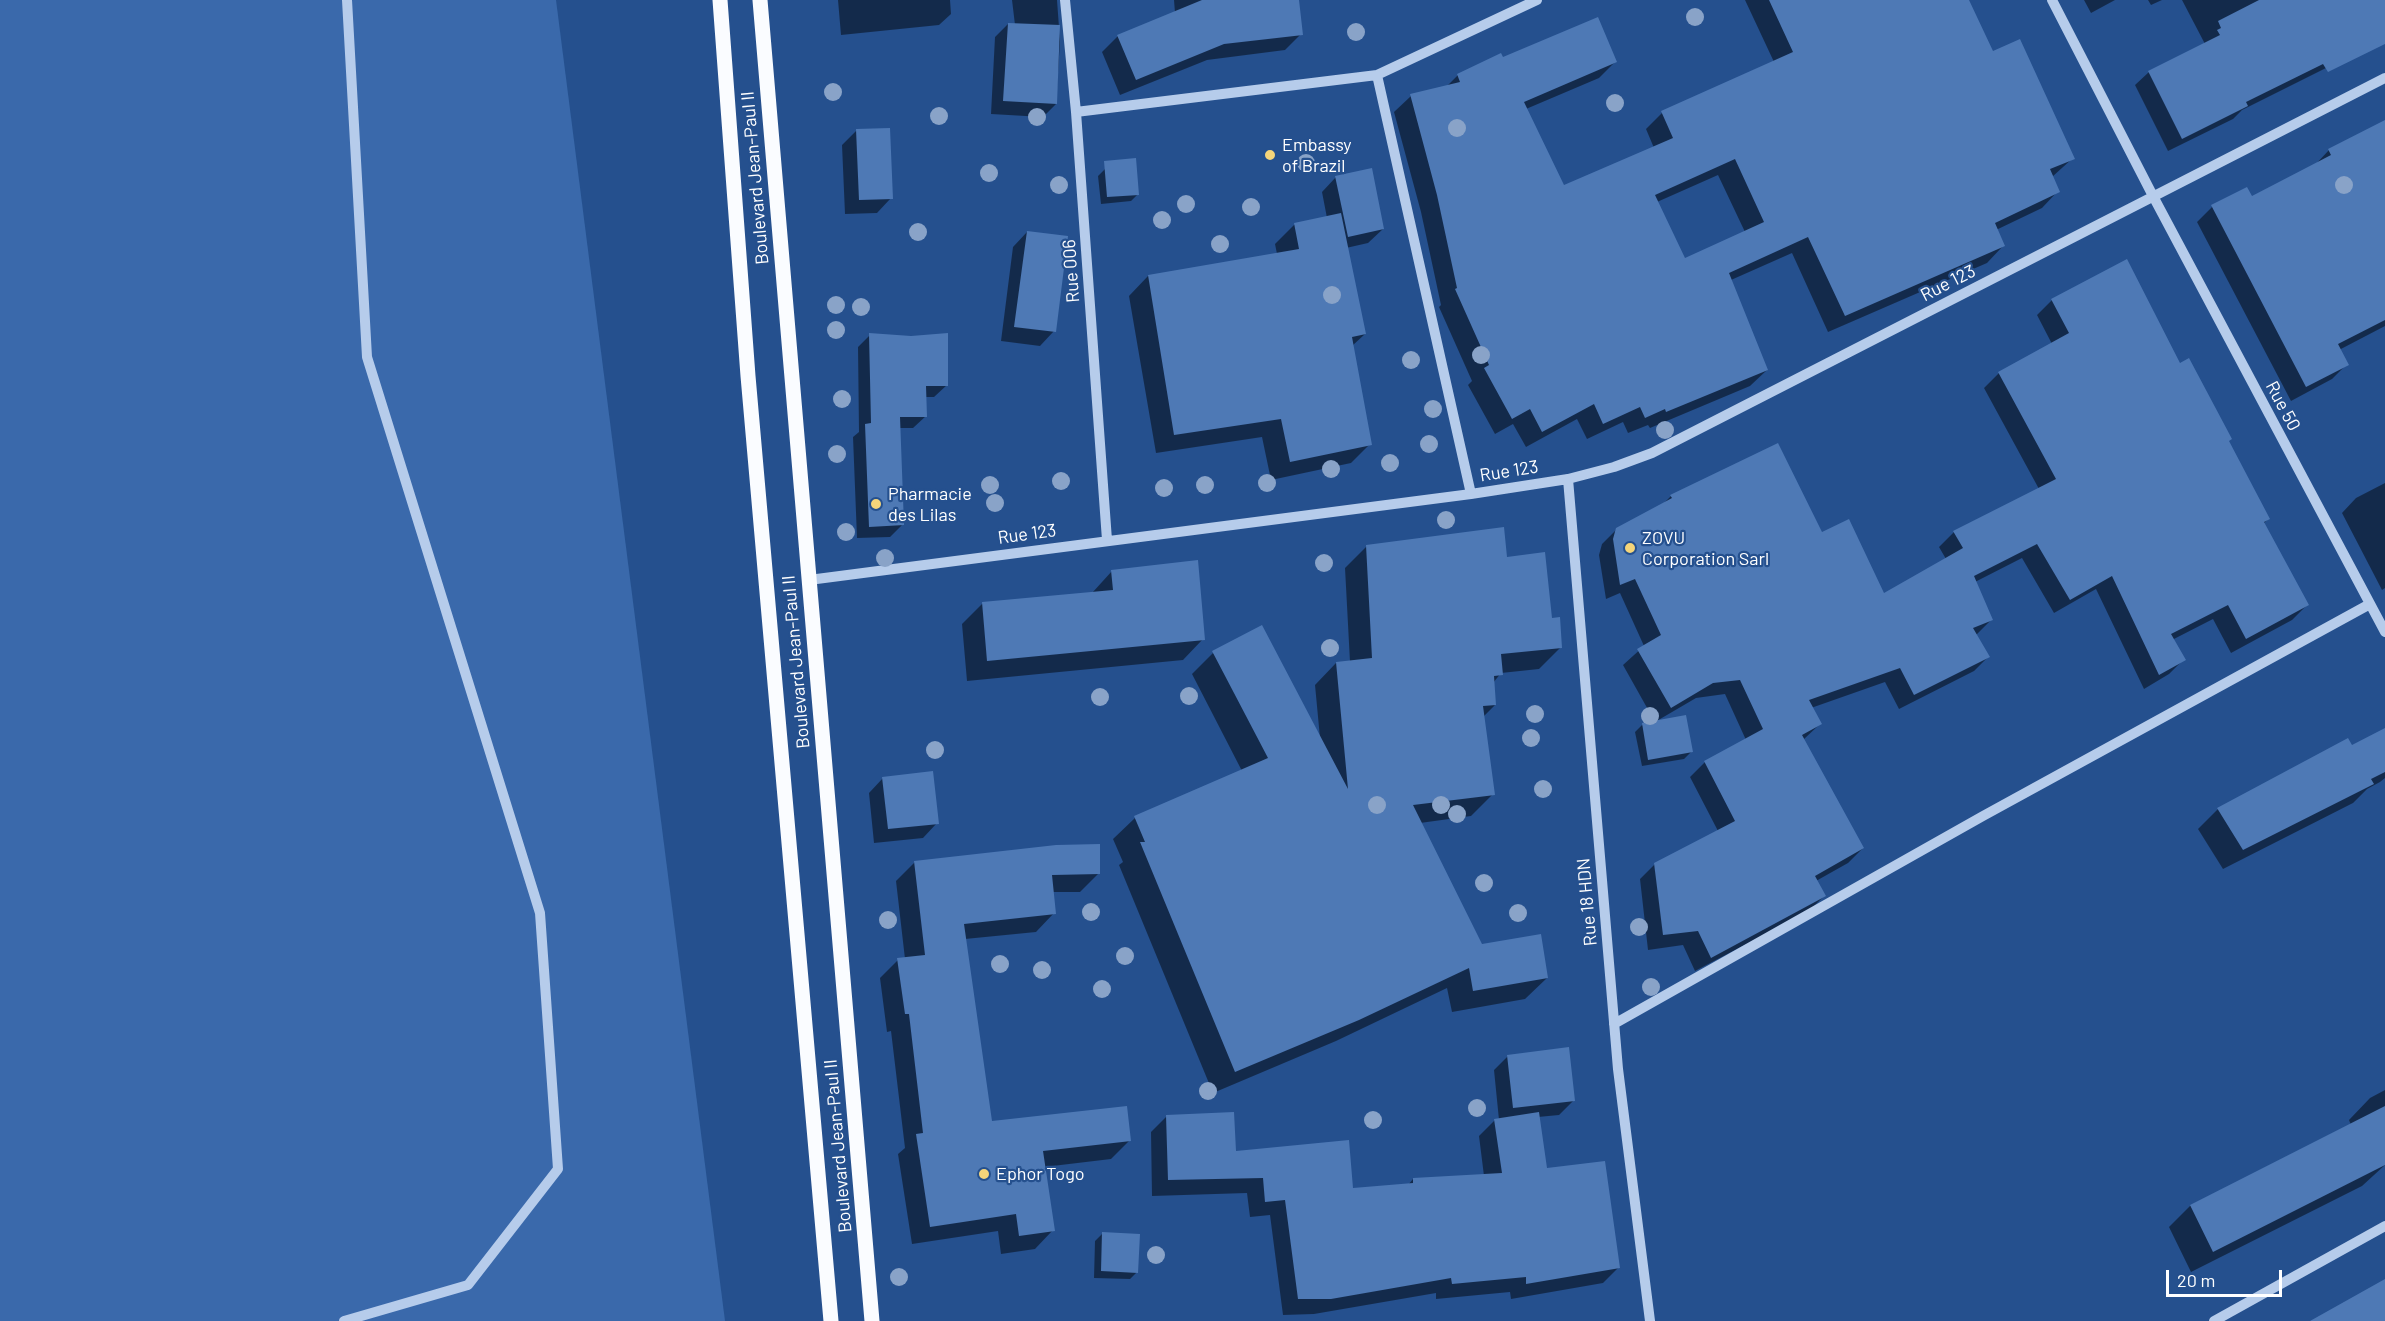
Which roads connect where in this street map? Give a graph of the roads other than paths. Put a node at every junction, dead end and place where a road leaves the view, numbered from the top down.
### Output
1 (347, 0) edge
2 (720, 0) edge
3 (760, 0) edge
4 (1065, 0) edge
5 (1537, 0) edge
6 (2052, 0) edge
7 (1377, 75) junction
8 (2385, 78) edge
9 (1076, 112) junction
10 (2153, 196) junction
11 (1568, 478) junction
12 (1471, 494) junction
13 (1107, 540) junction
14 (809, 580) junction
15 (2370, 604) junction
16 (2385, 632) edge
17 (1614, 1024) junction
18 (2385, 1226) edge
19 (344, 1321) edge
20 (831, 1321) edge
21 (872, 1321) edge
22 (1650, 1321) edge
23 (2214, 1321) edge

1 - 19 street
2 - 20 main road, Boulevard Jean-Paul II
3 - 14 main road, Boulevard Jean-Paul II
4 - 9 street, Rue 006
5 - 7 street
6 - 10 street, Rue 50
7 - 9 street
7 - 12 street
8 - 10 street, Rue 123
9 - 13 street, Rue 006
10 - 11 street, Rue 123
10 - 15 street, Rue 50
11 - 12 street, Rue 123
11 - 17 street, Rue 18 HDN
12 - 13 street, Rue 123
13 - 14 street, Rue 123
14 - 21 main road, Boulevard Jean-Paul II
15 - 16 street, Rue 50
15 - 17 street
17 - 22 street, Rue 18 HDN
18 - 23 street

